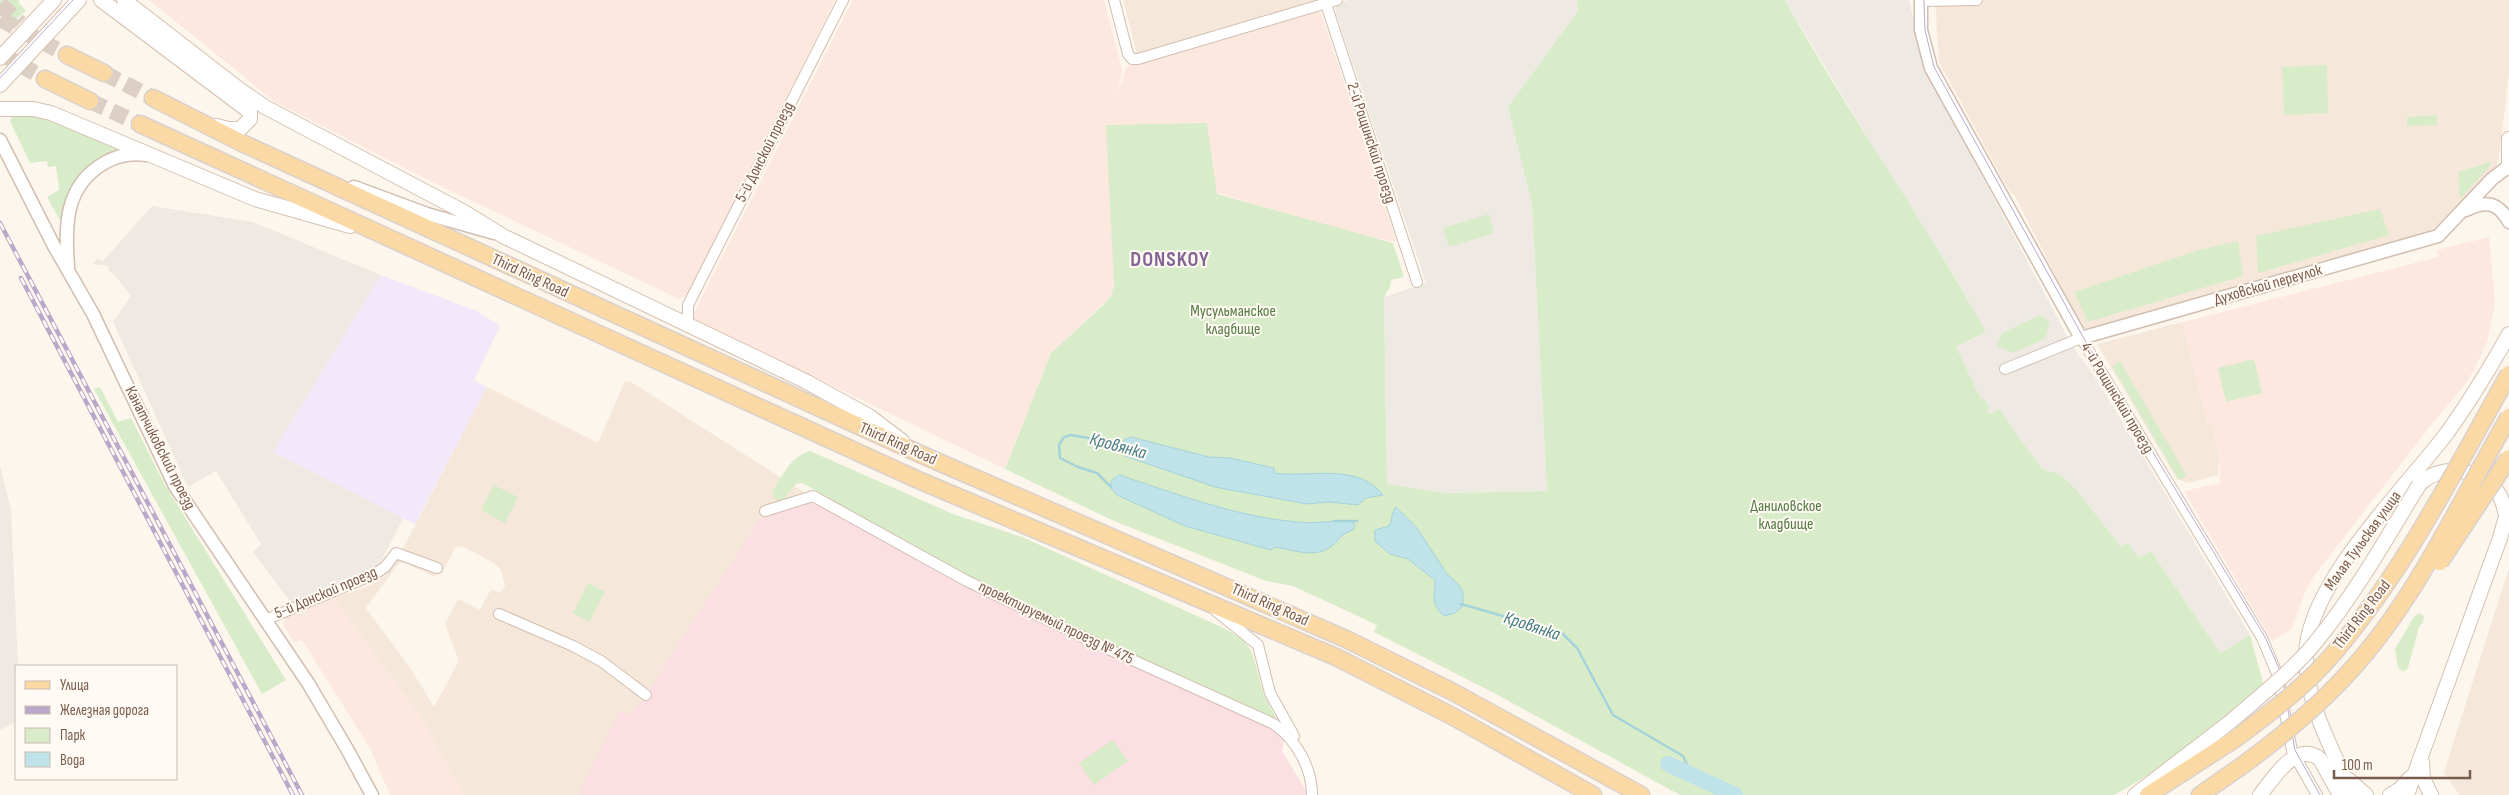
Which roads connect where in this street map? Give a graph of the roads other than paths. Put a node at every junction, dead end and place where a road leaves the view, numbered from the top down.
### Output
1 (54, 0) edge
2 (79, 0) edge
3 (101, 0) edge
4 (124, 0) edge
5 (843, 0) edge
6 (1114, 0) edge
7 (1337, 0) edge
8 (1921, 0) edge
9 (1977, 0) edge
10 (1326, 4) junction
11 (67, 55) tunnel mouth
12 (0, 58) edge
13 (104, 73) tunnel mouth
14 (45, 79) tunnel mouth
15 (0, 85) edge
16 (153, 98) tunnel mouth
17 (90, 100) tunnel mouth
18 (3, 111) edge
19 (183, 113) junction
20 (140, 124) tunnel mouth
21 (2509, 139) edge
22 (0, 140) edge
23 (261, 152) junction
24 (167, 160) junction
25 (2509, 167) edge
26 (2509, 181) edge
27 (2461, 212) junction
28 (2509, 222) edge
29 (376, 232) junction
30 (503, 236) junction
31 (68, 270) junction
32 (1417, 282) dead end
33 (688, 305) junction
34 (668, 315) junction
35 (688, 327) junction
36 (2509, 334) edge
37 (2081, 338) junction
38 (2509, 360) edge
39 (2004, 369) dead end
40 (2509, 374) edge
41 (2509, 381) edge
42 (2475, 393) junction
43 (2509, 417) edge
44 (920, 454) junction
45 (2464, 454) junction
46 (2509, 458) edge
47 (765, 511) dead end
48 (2506, 522) edge
49 (437, 568) dead end
50 (1200, 598) junction
51 (499, 614) dead end
52 (265, 620) junction
53 (2378, 637) junction
54 (646, 695) dead end
55 (2423, 756) junction
56 (1303, 757) junction
57 (2294, 757) junction
58 (2342, 772) junction
59 (372, 795) edge
60 (1312, 795) edge
61 (1593, 795) edge
62 (1641, 795) edge
63 (2135, 795) edge
64 (2148, 795) edge
65 (2200, 795) edge
66 (2260, 795) edge
67 (2316, 795) edge
68 (2340, 795) edge
69 (2352, 795) edge
70 (2366, 795) edge
71 (2390, 795) edge
72 (2407, 795) edge
73 (2431, 795) edge

1 - 12 main road
2 - 15 main road
3 - 19 main road
4 - 30 main road
5 - 33 street, 5-й Донской проезд
6 - 10 street
7 - 10 street
8 - 9 street
8 - 37 street, 4-й Рощинский проезд
10 - 32 street, 2-й Рощинский проезд
11 - 13 main road
14 - 17 main road
16 - 19 main road, Third Ring Road
18 - 24 main road
19 - 23 main road, Third Ring Road
20 - 29 main road, Third Ring Road
21 - 25 main road
22 - 31 street, Канатчиковский проезд
23 - 30 street
23 - 44 main road, Third Ring Road
24 - 29 main road
24 - 31 street
25 - 26 main road
25 - 27 street, Духовской переулок
27 - 28 street
27 - 37 street, Духовской переулок
29 - 50 main road, Third Ring Road
30 - 34 main road
31 - 52 street, Канатчиковский проезд
33 - 34 street
33 - 35 street, 5-й Донской проезд
34 - 35 main road
35 - 44 main road
36 - 42 main road, Малая Тульская улица
37 - 39 street, Духовской переулок
37 - 57 street, 4-й Рощинский проезд
38 - 45 main road, bridge
40 - 45 main road, Third Ring Road, bridge
41 - 42 main road
42 - 58 main road, Малая Тульская улица
43 - 53 main road, Third Ring Road, bridge
44 - 62 main road, Third Ring Road
45 - 64 main road, Third Ring Road, bridge
46 - 53 main road, bridge
47 - 56 street, проектируемый проезд № 475
48 - 55 main road
48 - 63 main road, bridge
49 - 52 street, 5-й Донской проезд
50 - 56 street
50 - 61 main road, Third Ring Road
51 - 54 street
52 - 59 street, Канатчиковский проезд
53 - 65 main road, Third Ring Road, bridge
55 - 71 main road
55 - 72 main road
55 - 73 main road
56 - 60 street, проектируемый проезд № 475
57 - 66 main road
57 - 67 street, 4-й Рощинский проезд
57 - 68 main road
58 - 69 main road, Малая Тульская улица
58 - 70 main road

